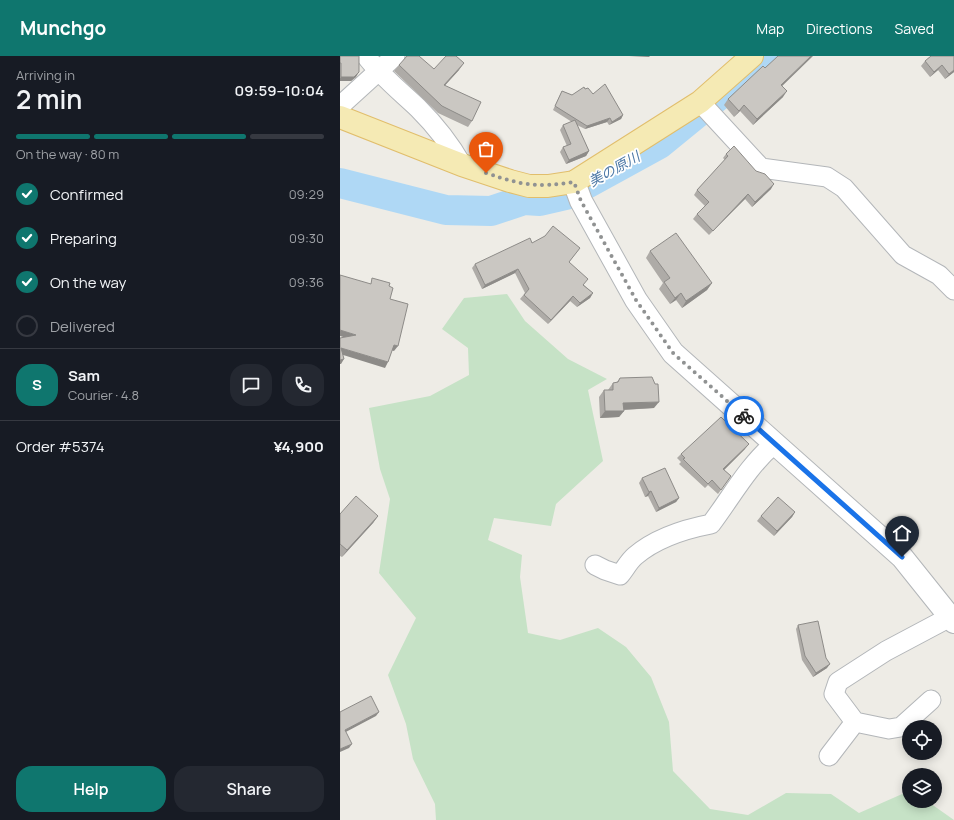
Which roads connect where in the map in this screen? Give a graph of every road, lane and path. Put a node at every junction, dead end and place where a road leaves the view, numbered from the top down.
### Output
1 (366, 56) edge
2 (395, 56) edge
3 (752, 56) edge
4 (378, 72) junction
5 (700, 102) junction
6 (340, 106) edge
7 (340, 118) edge
8 (462, 164) junction
9 (577, 192) junction
10 (954, 290) edge
11 (774, 444) junction
12 (595, 564) dead end
13 (952, 619) edge
14 (931, 700) dead end
15 (855, 722) junction
16 (829, 756) dead end

1 - 4 street
2 - 4 street
3 - 5 main road
4 - 6 street
4 - 8 street
5 - 9 main road
5 - 10 street
7 - 8 main road
8 - 9 main road
9 - 11 street
11 - 12 street
11 - 13 street
13 - 15 street
14 - 15 street
15 - 16 street

